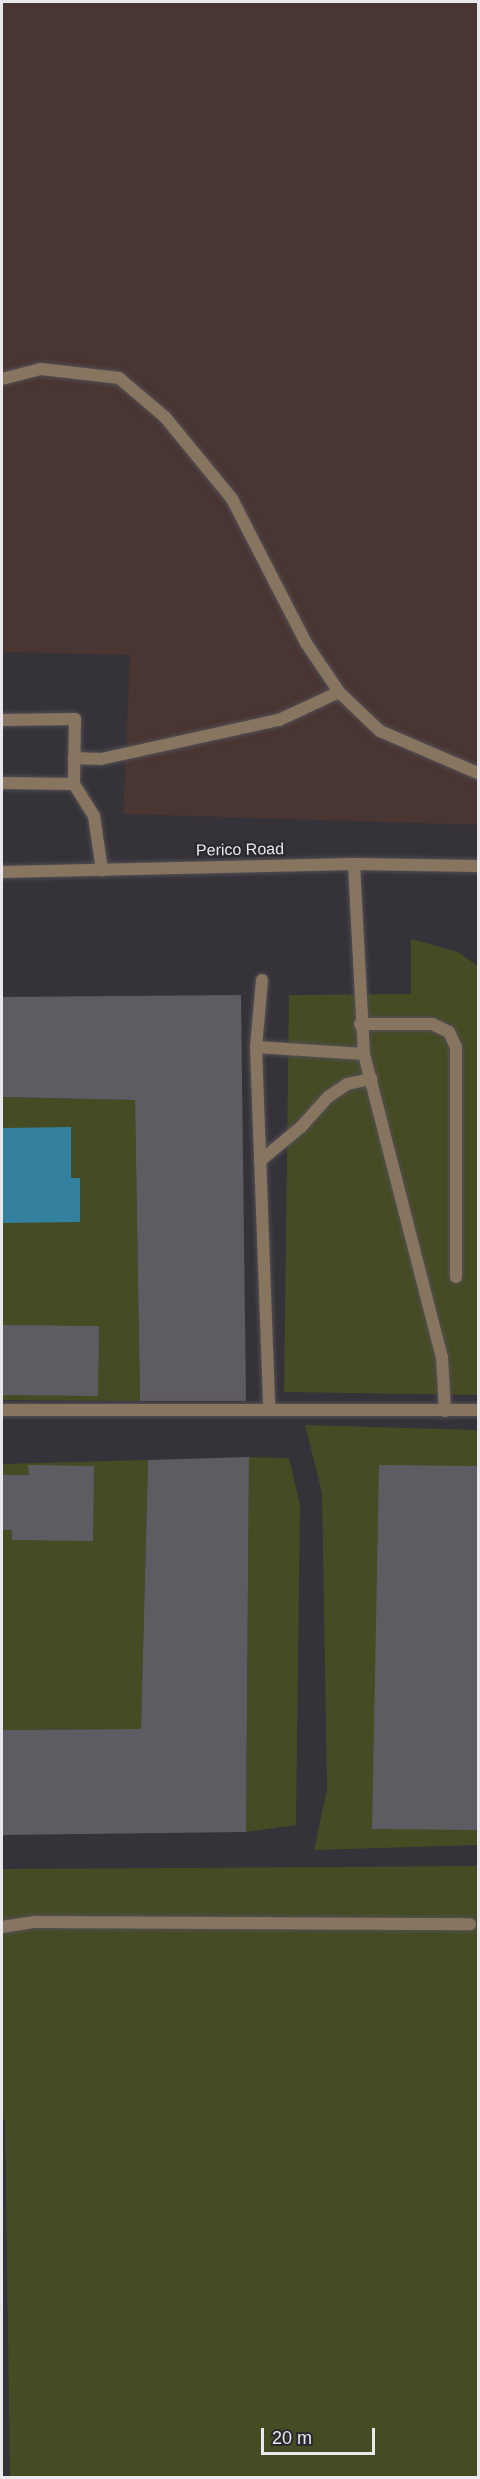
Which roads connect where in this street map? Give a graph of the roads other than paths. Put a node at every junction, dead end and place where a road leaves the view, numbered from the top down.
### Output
1 (2, 379) edge
2 (339, 692) junction
3 (2, 720) edge
4 (74, 758) junction
5 (478, 773) edge
6 (2, 783) edge
7 (74, 784) junction
8 (354, 864) junction
9 (478, 866) edge
10 (102, 870) junction
11 (2, 872) edge
12 (262, 980) dead end
13 (360, 1024) junction
14 (256, 1047) junction
15 (364, 1054) junction
16 (371, 1079) junction
17 (260, 1161) junction
18 (456, 1277) dead end
19 (2, 1410) edge
20 (269, 1410) junction
21 (478, 1410) edge
22 (445, 1411) junction
23 (470, 1924) dead end
24 (2, 1927) edge

1 - 2 street
2 - 4 street
2 - 5 street
3 - 4 street
4 - 7 street
6 - 7 street
7 - 10 street
8 - 9 street, Perico Road
8 - 10 street, Perico Road
8 - 13 street
10 - 11 street, Perico Road
12 - 14 street
13 - 15 street
13 - 18 street
14 - 15 street
14 - 17 street
15 - 16 street
16 - 17 street
16 - 22 street
17 - 20 street
19 - 20 street
20 - 22 street
21 - 22 street
23 - 24 street

